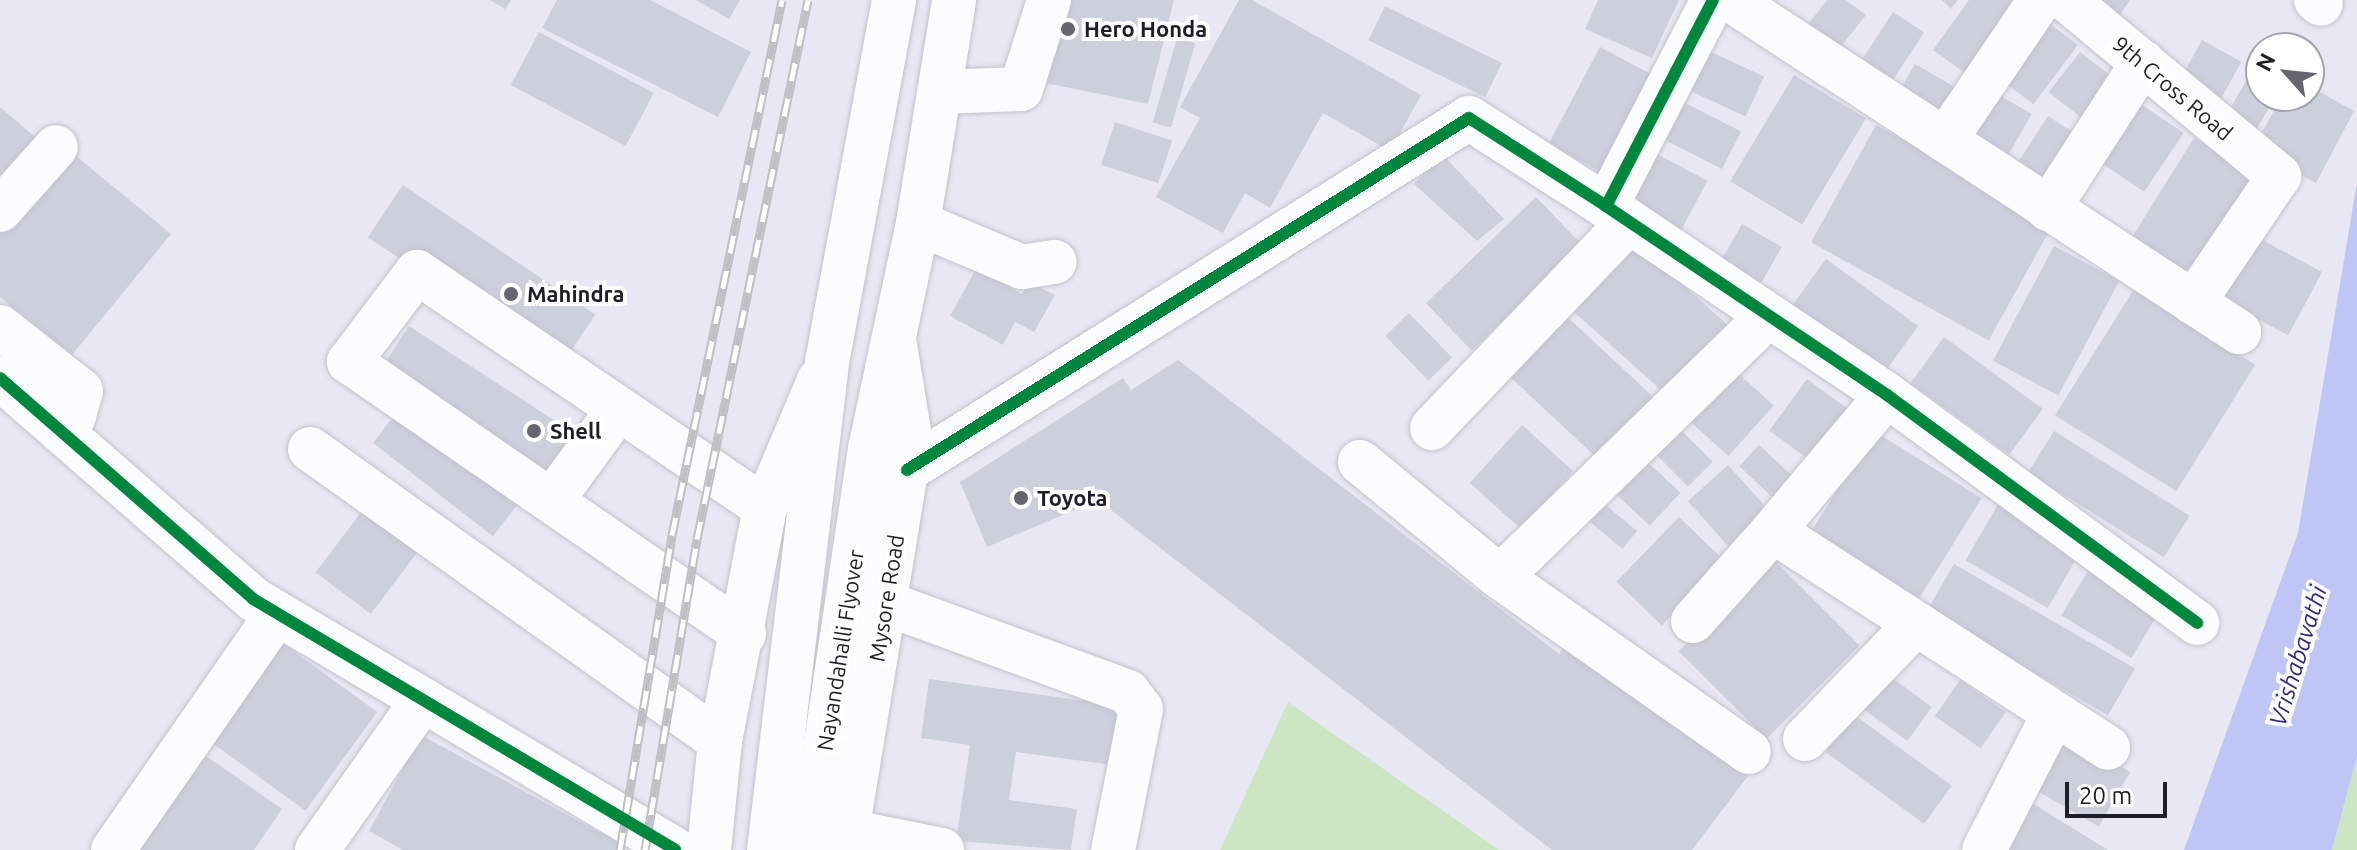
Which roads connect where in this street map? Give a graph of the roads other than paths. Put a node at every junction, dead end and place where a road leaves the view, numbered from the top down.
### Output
1 (894, 0) edge
2 (954, 0) edge
3 (1049, 0) edge
4 (1713, 0) edge
5 (1731, 0) edge
6 (2040, 0) edge
7 (2067, 0) edge
8 (2143, 62) junction
9 (939, 92) junction
10 (1945, 140) junction
11 (56, 147) dead end
12 (2048, 209) junction
13 (0, 210) edge
14 (1617, 214) junction
15 (918, 223) junction
16 (1055, 262) dead end
17 (2193, 303) junction
18 (1766, 318) junction
19 (0, 327) edge
20 (2239, 332) dead end
21 (827, 362) junction
22 (0, 378) edge
23 (1887, 395) junction
24 (618, 410) junction
25 (1432, 428) dead end
26 (60, 430) junction
27 (310, 449) dead end
28 (888, 460) junction
29 (1360, 462) dead end
30 (553, 499) junction
31 (765, 508) junction
32 (1773, 531) junction
33 (1500, 577) junction
34 (885, 603) junction
35 (277, 614) junction
36 (1693, 621) dead end
37 (2197, 623) dead end
38 (1916, 624) junction
39 (744, 634) junction
40 (423, 700) junction
41 (2054, 714) junction
42 (1805, 739) dead end
43 (720, 741) junction
44 (2108, 748) dead end
45 (1749, 752) dead end
46 (834, 844) edge
47 (323, 848) edge
48 (113, 850) edge
49 (675, 850) edge
50 (709, 850) edge
51 (769, 850) edge
52 (942, 850) edge
53 (1113, 850) edge
54 (1984, 850) edge

1 - 21 main road
2 - 9 main road, Mysore Road
3 - 9 main road
4 - 14 main road
5 - 10 main road
6 - 10 main road
7 - 8 main road, 9th Cross Road
8 - 12 main road
8 - 17 main road, 9th Cross Road
9 - 15 main road, Mysore Road
10 - 12 main road
11 - 13 main road
12 - 17 main road
14 - 18 main road
14 - 25 main road
14 - 28 main road
15 - 16 main road
15 - 28 main road, Mysore Road
17 - 20 main road
18 - 23 main road
18 - 33 main road
19 - 26 main road
21 - 31 main road
21 - 51 main road, Nayandahalli Flyover
22 - 26 main road
23 - 32 main road
23 - 37 main road
24 - 30 main road
24 - 30 main road
24 - 31 main road
26 - 35 main road
27 - 43 main road
28 - 34 main road, Mysore Road
28 - 46 main road, Nayandahalli Flyover
29 - 33 main road
30 - 39 main road
31 - 39 main road
32 - 36 main road
32 - 38 main road
33 - 45 main road
34 - 46 main road, Mysore Road
34 - 53 main road
35 - 40 main road
35 - 48 main road
38 - 41 main road
38 - 42 main road
39 - 43 main road
40 - 47 main road
40 - 49 main road
41 - 44 main road
41 - 54 main road
43 - 50 main road
46 - 52 main road

